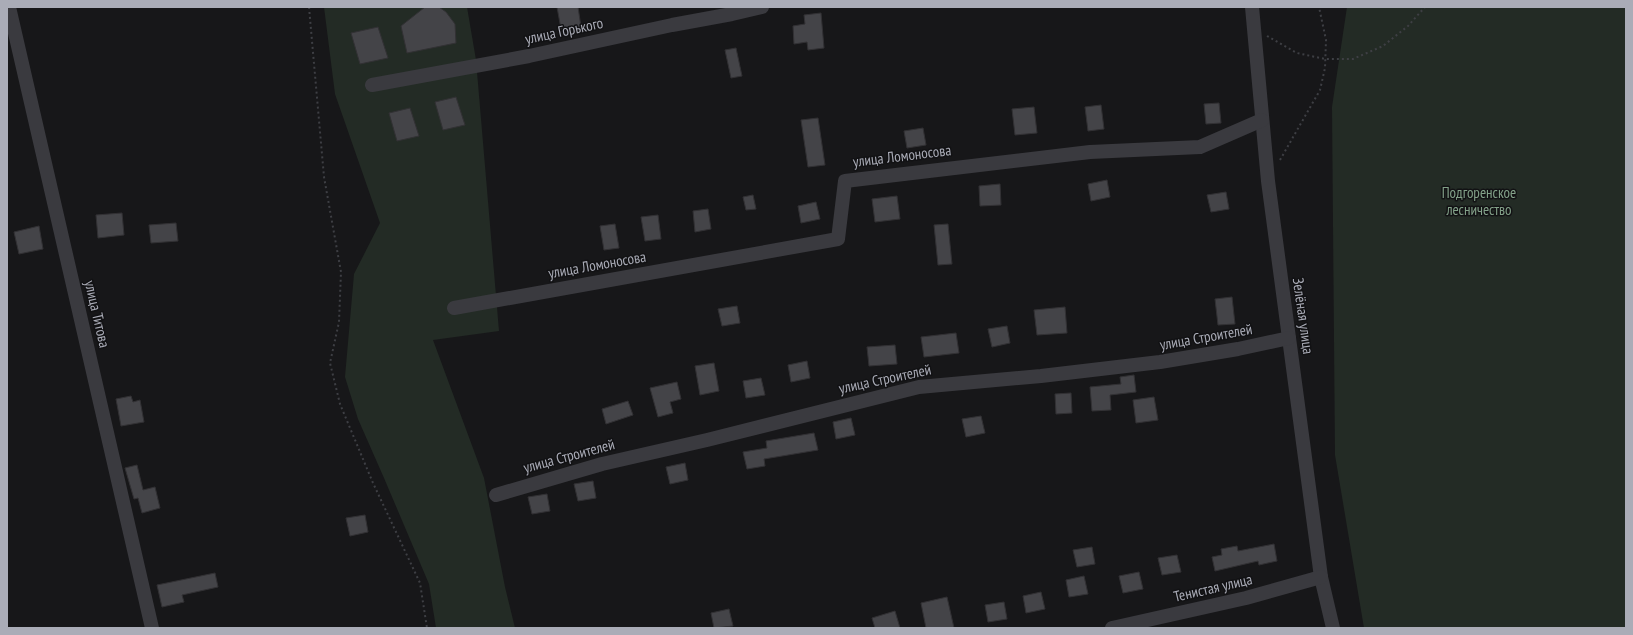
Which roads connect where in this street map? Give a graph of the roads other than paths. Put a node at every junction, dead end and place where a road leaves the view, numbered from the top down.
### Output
1 (9, 7) edge
2 (762, 7) edge
3 (1252, 7) edge
4 (372, 85) dead end
5 (1262, 120) junction
6 (454, 308) dead end
7 (1289, 338) junction
8 (496, 495) dead end
9 (1321, 577) junction
10 (152, 628) edge
11 (1112, 628) edge
12 (1333, 628) edge

1 - 10 street, улица Титова
2 - 4 street, улица Горького
3 - 5 street, Зелёная улица
5 - 6 street, улица Ломоносова
5 - 7 street, Зелёная улица
7 - 8 street, улица Строителей
7 - 9 street, Зелёная улица
9 - 11 street, Тенистая улица
9 - 12 street, Зелёная улица

